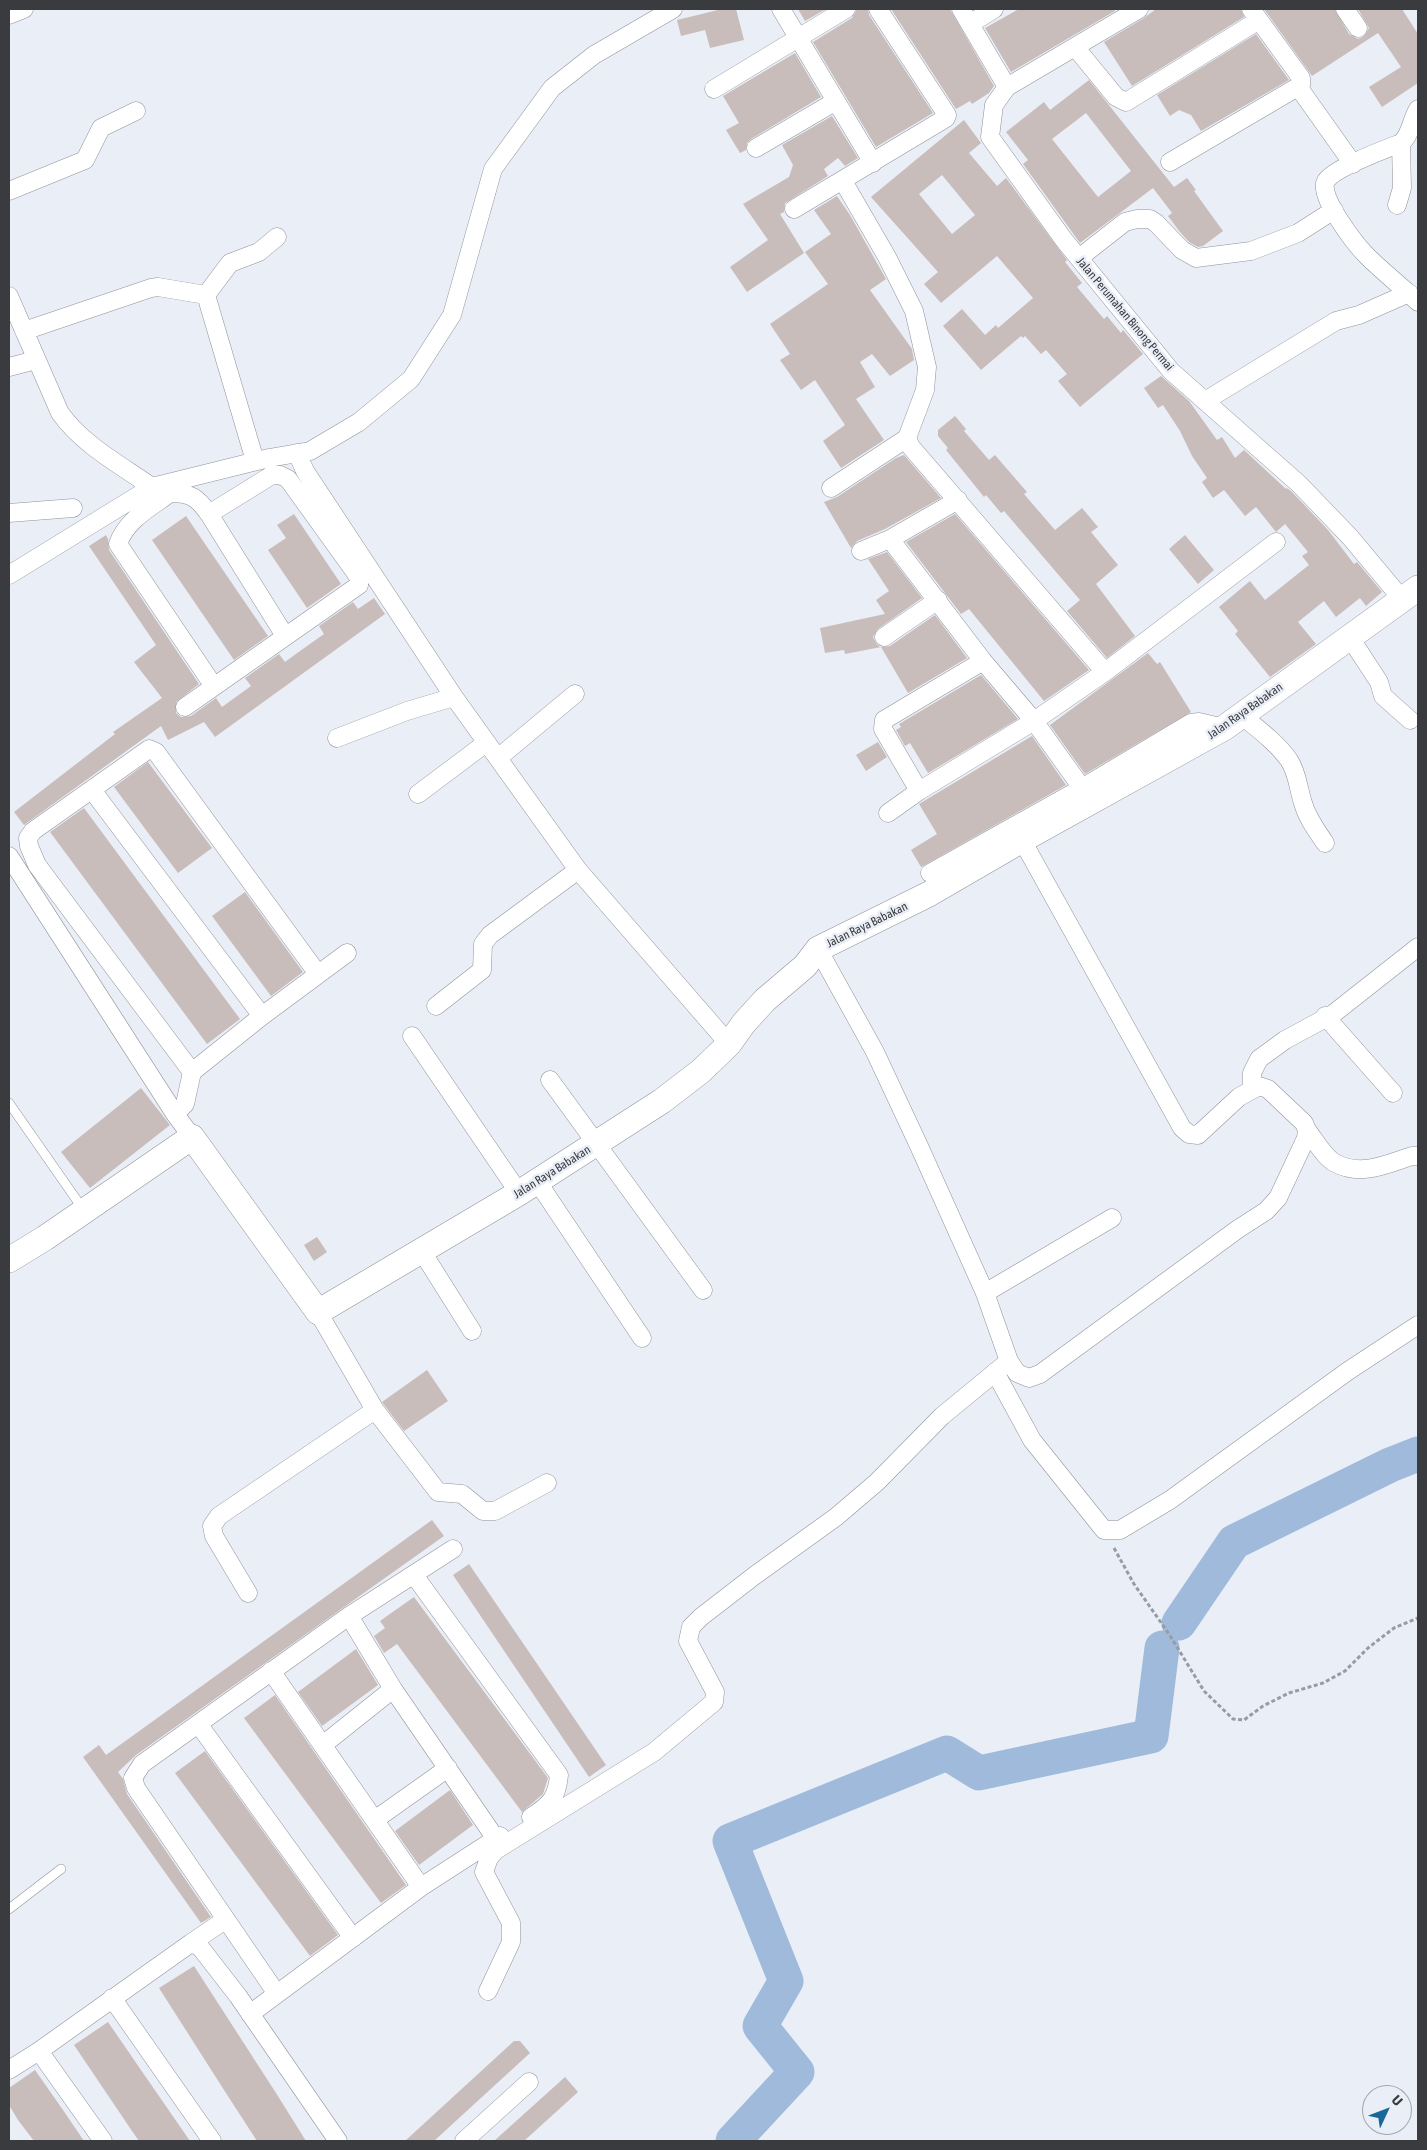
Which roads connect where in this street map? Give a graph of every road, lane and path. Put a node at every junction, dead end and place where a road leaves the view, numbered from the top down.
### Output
1 (24, 9) edge
2 (673, 9) edge
3 (781, 9) edge
4 (846, 9) edge
5 (878, 9) edge
6 (961, 9) edge
7 (994, 9) edge
8 (1345, 9) edge
9 (1135, 10) edge
10 (9, 14) edge
11 (1255, 14) edge
12 (970, 24) junction
13 (1358, 28) dead end
14 (798, 38) junction
15 (1075, 47) junction
16 (1007, 88) junction
17 (1299, 88) junction
18 (714, 90) dead end
19 (836, 101) junction
20 (1418, 108) edge
21 (136, 111) dead end
22 (1401, 143) junction
23 (756, 148) dead end
24 (1170, 162) dead end
25 (873, 163) junction
26 (1353, 164) junction
27 (843, 181) junction
28 (9, 191) edge
29 (1397, 205) dead end
30 (794, 209) dead end
31 (1334, 210) junction
32 (277, 237) dead end
33 (1079, 258) junction
34 (206, 295) junction
35 (9, 296) edge
36 (1413, 298) edge
37 (24, 332) junction
38 (36, 360) junction
39 (9, 367) edge
40 (1204, 400) junction
41 (907, 438) junction
42 (289, 455) junction
43 (255, 462) junction
44 (280, 475) junction
45 (152, 487) junction
46 (830, 488) dead end
47 (958, 500) junction
48 (73, 508) dead end
49 (9, 512) edge
50 (208, 514) junction
51 (890, 539) junction
52 (1276, 542) dead end
53 (861, 551) dead end
54 (9, 575) edge
55 (1410, 593) edge
56 (938, 600) junction
57 (285, 636) junction
58 (1349, 636) junction
59 (884, 638) dead end
60 (983, 661) junction
61 (1105, 672) junction
62 (213, 685) junction
63 (575, 694) dead end
64 (454, 697) junction
65 (185, 707) dead end
66 (1410, 720) dead end
67 (1034, 721) junction
68 (1232, 722) junction
69 (337, 738) dead end
70 (486, 742) junction
71 (498, 758) junction
72 (1082, 788) junction
73 (92, 790) junction
74 (918, 791) junction
75 (418, 794) dead end
76 (888, 813) dead end
77 (1022, 840) junction
78 (1325, 843) dead end
79 (9, 856) edge
80 (578, 870) junction
81 (930, 873) dead end
82 (1418, 947) edge
83 (818, 949) junction
84 (347, 953) dead end
85 (318, 974) junction
86 (436, 1006) dead end
87 (262, 1016) junction
88 (1325, 1016) junction
89 (412, 1036) dead end
90 (729, 1044) junction
91 (192, 1072) junction
92 (550, 1080) dead end
93 (1252, 1088) junction
94 (1393, 1093) dead end
95 (9, 1103) edge
96 (175, 1114) junction
97 (1307, 1130) junction
98 (192, 1137) junction
99 (597, 1144) junction
100 (1418, 1156) edge
101 (528, 1187) junction
102 (84, 1211) junction
103 (1112, 1218) dead end
104 (421, 1250) junction
105 (9, 1260) edge
106 (703, 1290) dead end
107 (985, 1293) junction
108 (318, 1312) junction
109 (1418, 1325) edge
110 (472, 1331) dead end
111 (642, 1338) dead end
112 (1010, 1361) junction
113 (995, 1372) junction
114 (375, 1410) junction
115 (547, 1483) dead end
116 (1104, 1530) junction
117 (453, 1549) dead end
118 (414, 1575) junction
119 (248, 1592) dead end
120 (349, 1616) junction
121 (1418, 1618) edge
122 (271, 1671) junction
123 (393, 1689) junction
124 (199, 1725) junction
125 (324, 1744) junction
126 (448, 1768) junction
127 (376, 1819) junction
128 (496, 1839) junction
129 (61, 1869) dead end
130 (421, 1887) junction
131 (9, 1909) edge
132 (226, 1920) junction
133 (353, 1938) junction
134 (191, 1943) junction
135 (488, 1991) dead end
136 (277, 1994) junction
137 (112, 1998) junction
138 (250, 2014) junction
139 (39, 2052) junction
140 (9, 2070) edge
141 (529, 2082) dead end
142 (103, 2141) edge
143 (212, 2141) edge
144 (338, 2141) edge
145 (464, 2141) edge

1 - 10 street
2 - 42 street
3 - 14 street
4 - 14 street
5 - 25 street
6 - 12 street
7 - 12 street
8 - 13 street
9 - 15 street, Jalan Perumahan Binong Permai
11 - 15 street
11 - 17 street
12 - 16 street
14 - 18 street
14 - 19 street
15 - 16 street, Jalan Perumahan Binong Permai
16 - 33 street, Jalan Perumahan Binong Permai
17 - 24 street
17 - 26 street
19 - 23 street
19 - 25 street
20 - 22 street
21 - 28 street
22 - 26 street
22 - 29 street
25 - 27 street
26 - 31 street
27 - 30 street
27 - 41 street
31 - 33 street
31 - 36 street
32 - 34 street
33 - 40 street, Jalan Perumahan Binong Permai
34 - 37 street
34 - 43 street
35 - 37 street
36 - 40 street
37 - 38 street
38 - 39 street
38 - 45 street
40 - 55 street, Jalan Perumahan Binong Permai
41 - 46 street
41 - 47 street
42 - 43 street
42 - 44 street
42 - 64 street
43 - 45 street
44 - 50 street
44 - 57 street
45 - 54 street
47 - 51 street
47 - 61 street
48 - 49 street
50 - 57 street
50 - 62 street
51 - 53 street
51 - 56 street
52 - 61 street
55 - 58 street, Jalan Raya Babakan
56 - 59 street
56 - 60 street
57 - 62 street
58 - 66 street
58 - 68 street, Jalan Raya Babakan
60 - 67 street
60 - 74 street
61 - 67 street
62 - 65 street
63 - 71 street
64 - 69 street
64 - 70 street
67 - 72 street
67 - 74 street
68 - 72 street
68 - 77 street, Jalan Raya Babakan
68 - 78 street
70 - 71 street
70 - 75 street
71 - 80 street
72 - 81 street
73 - 85 street
73 - 87 street
73 - 91 street
74 - 76 street
77 - 83 street, Jalan Raya Babakan
77 - 93 street
79 - 96 street
80 - 86 street
80 - 90 street
82 - 88 street
83 - 90 street, Jalan Raya Babakan
83 - 107 street
84 - 85 street
85 - 87 street
87 - 91 street
88 - 93 street
88 - 94 street
89 - 101 street
90 - 99 street, Jalan Raya Babakan
91 - 96 street
92 - 99 street
93 - 97 street
95 - 102 lane
96 - 98 street
97 - 100 street
97 - 112 street
98 - 102 street
98 - 108 street
99 - 101 street, Jalan Raya Babakan
99 - 106 street
101 - 104 street, Jalan Raya Babakan
101 - 111 street
102 - 105 street
103 - 107 street
104 - 108 street, Jalan Raya Babakan
104 - 110 street
107 - 112 street
108 - 114 street
109 - 116 street
112 - 113 street
113 - 116 street
113 - 135 street
114 - 115 street
114 - 119 street
116 - 121 path
117 - 118 street
118 - 120 street
118 - 128 street
120 - 122 street
120 - 123 street
122 - 124 street
122 - 125 street
123 - 125 street
123 - 126 street
124 - 132 street
124 - 133 street
125 - 127 street
126 - 127 street
126 - 128 street
127 - 130 street
128 - 130 street
129 - 131 lane
130 - 133 street
132 - 134 street
132 - 136 street
133 - 136 street
134 - 137 street
134 - 138 street
136 - 138 street
137 - 139 street
137 - 143 street
138 - 144 street
139 - 140 street
139 - 142 street
141 - 145 street

